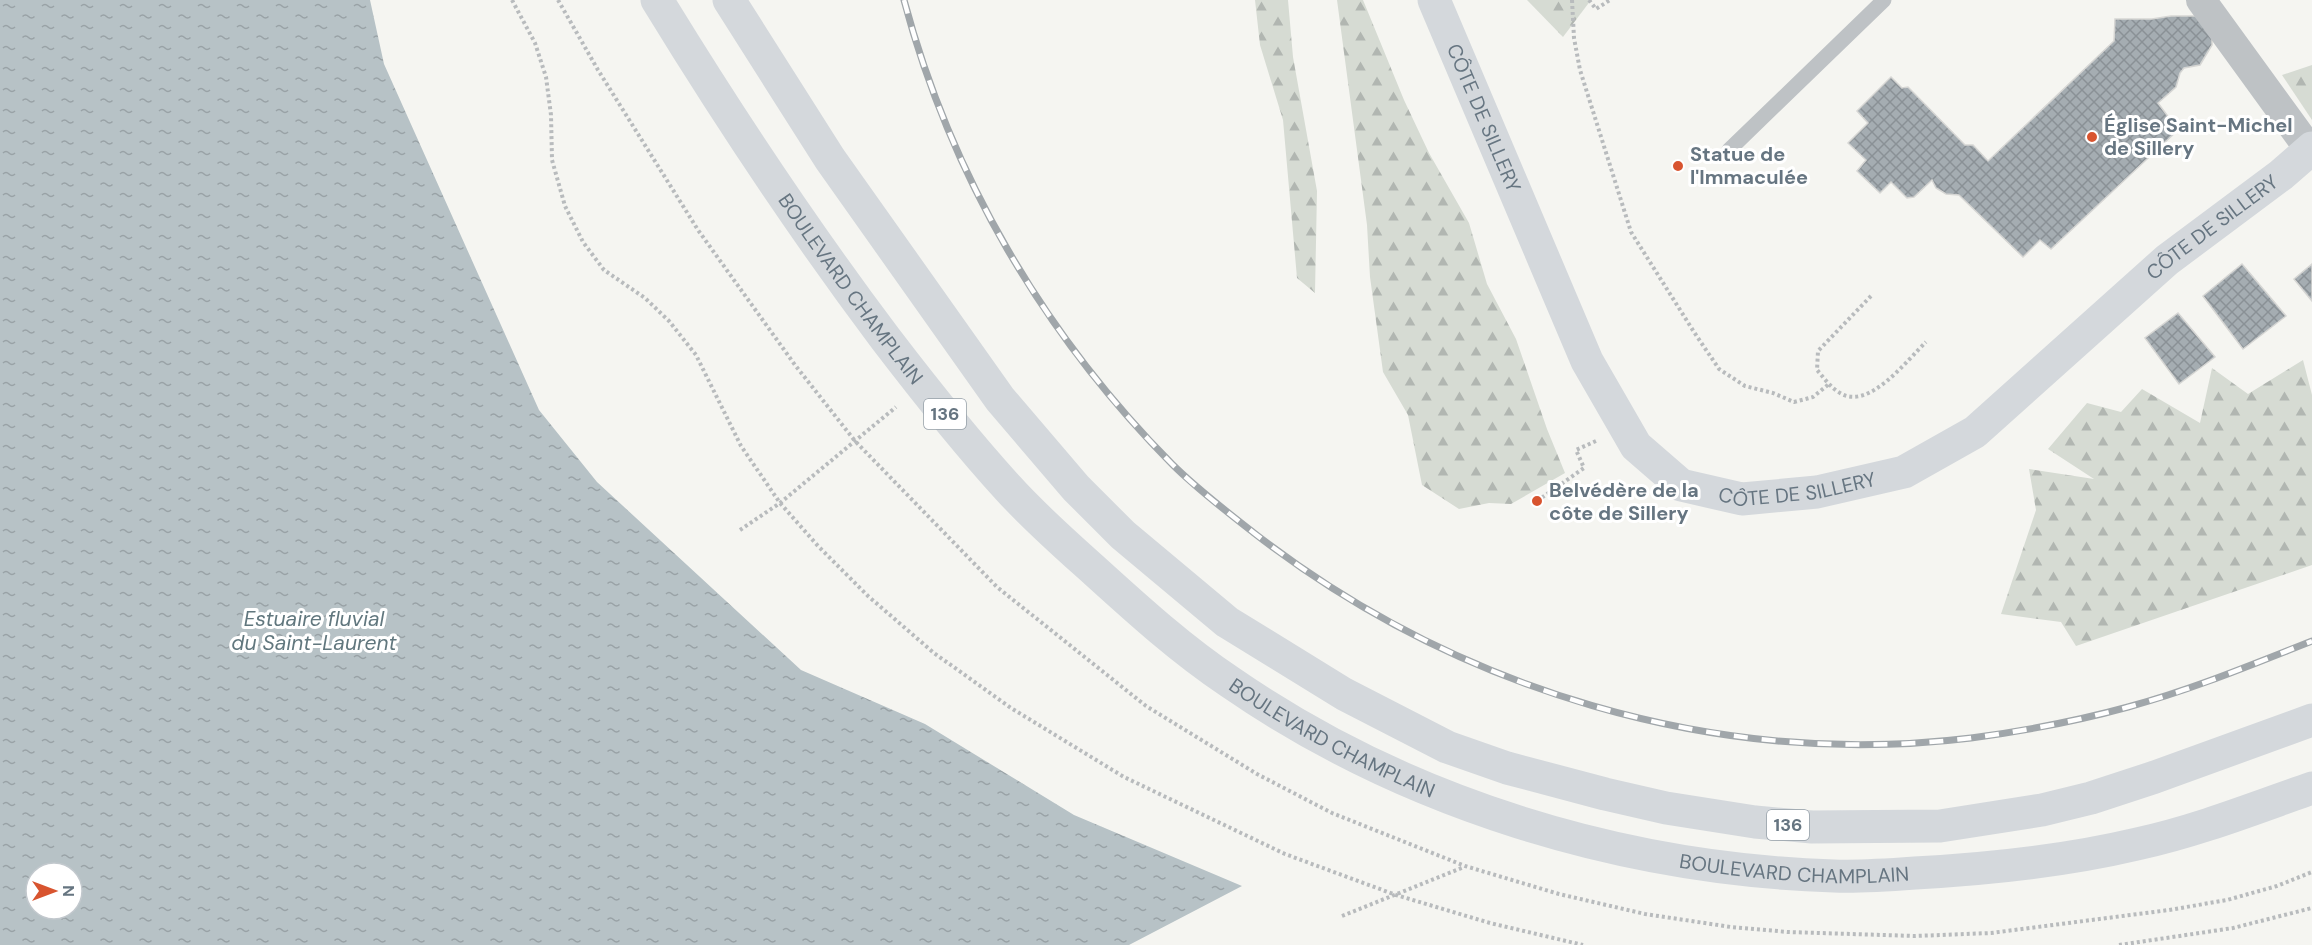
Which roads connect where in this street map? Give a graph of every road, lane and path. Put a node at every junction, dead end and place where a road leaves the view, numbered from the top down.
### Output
1 (512, 0) edge
2 (657, 0) edge
3 (729, 0) edge
4 (1434, 0) edge
5 (1572, 0) edge
6 (1589, 0) edge
7 (1610, 0) edge
8 (1884, 0) edge
9 (2201, 0) edge
10 (2311, 149) edge
11 (1729, 150) dead end
12 (1871, 296) dead end
13 (1926, 342) dead end
14 (1828, 384) junction
15 (896, 408) dead end
16 (1596, 441) dead end
17 (1537, 501) dead end
18 (780, 503) junction
19 (740, 530) dead end
20 (2312, 720) edge
21 (2312, 788) edge
22 (1465, 867) dead end
23 (1396, 894) junction
24 (2312, 908) edge
25 (1342, 916) dead end
26 (1582, 945) edge
27 (2119, 945) edge

1 - 18 path
2 - 21 main road, BOULEVARD CHAMPLAIN / 136
3 - 20 main road, BOULEVARD CHAMPLAIN / 136
4 - 10 main road, CÔTE DE SILLERY
5 - 14 path
6 - 7 path
8 - 11 lane
9 - 10 street
12 - 14 path
13 - 14 path
15 - 18 path
16 - 17 path
18 - 19 path
18 - 23 path
22 - 23 path
23 - 25 path
23 - 26 path
24 - 27 path

